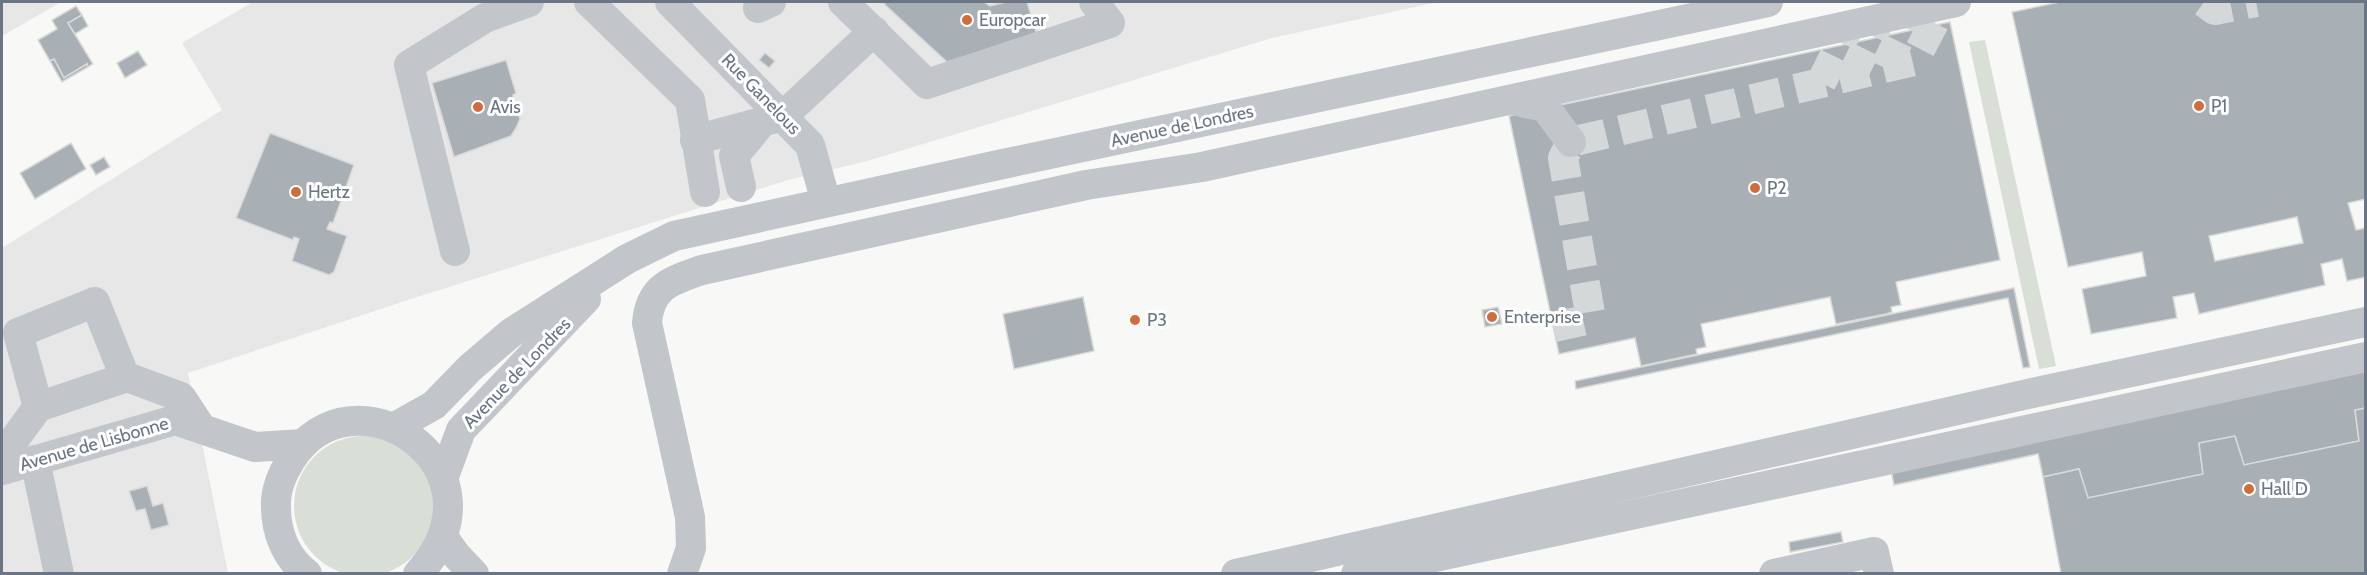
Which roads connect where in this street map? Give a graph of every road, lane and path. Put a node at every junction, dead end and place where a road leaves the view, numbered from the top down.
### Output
1 (529, 2) edge
2 (589, 2) edge
3 (843, 2) edge
4 (1094, 2) edge
5 (1768, 2) edge
6 (1956, 2) edge
7 (676, 3) edge
8 (880, 37) junction
9 (1506, 99) junction
10 (780, 121) junction
11 (694, 140) junction
12 (1572, 142) dead end
13 (741, 187) dead end
14 (705, 192) dead end
15 (826, 202) junction
16 (455, 251) dead end
17 (605, 275) junction
18 (2366, 322) edge
19 (2366, 357) edge
20 (125, 377) junction
21 (2366, 378) edge
22 (38, 406) junction
23 (393, 428) junction
24 (202, 429) junction
25 (303, 444) junction
26 (255, 447) junction
27 (2, 456) edge
28 (35, 460) junction
29 (2, 470) edge
30 (443, 479) junction
31 (277, 491) junction
32 (443, 537) junction
33 (1434, 557) junction
34 (59, 573) edge
35 (307, 573) edge
36 (418, 573) edge
37 (474, 573) edge
38 (682, 573) edge
39 (1236, 573) edge
40 (1356, 573) edge
41 (1774, 573) edge
42 (1879, 573) edge

1 - 16 street
2 - 11 street
3 - 8 street
4 - 8 street
5 - 15 street, Avenue de Londres
6 - 9 street
7 - 10 street, Rue Ganelous
8 - 10 street
9 - 12 street
9 - 38 street
10 - 11 street
10 - 13 street
10 - 15 street, Rue Ganelous
11 - 14 street
15 - 17 street, Avenue de Londres
17 - 23 street, Avenue de Londres
17 - 30 street, Avenue de Londres
18 - 39 street
19 - 33 street
20 - 22 street
20 - 22 street
20 - 24 street
21 - 33 street
22 - 27 street
23 - 25 street
23 - 30 street
24 - 26 street, Avenue de Lisbonne
24 - 28 street, Avenue de Lisbonne
25 - 26 street, Avenue de Lisbonne
25 - 31 street
26 - 31 street
28 - 29 street, Avenue de Lisbonne
28 - 34 street
30 - 32 street
31 - 35 street
32 - 36 street
32 - 37 street
33 - 40 street
41 - 42 street

